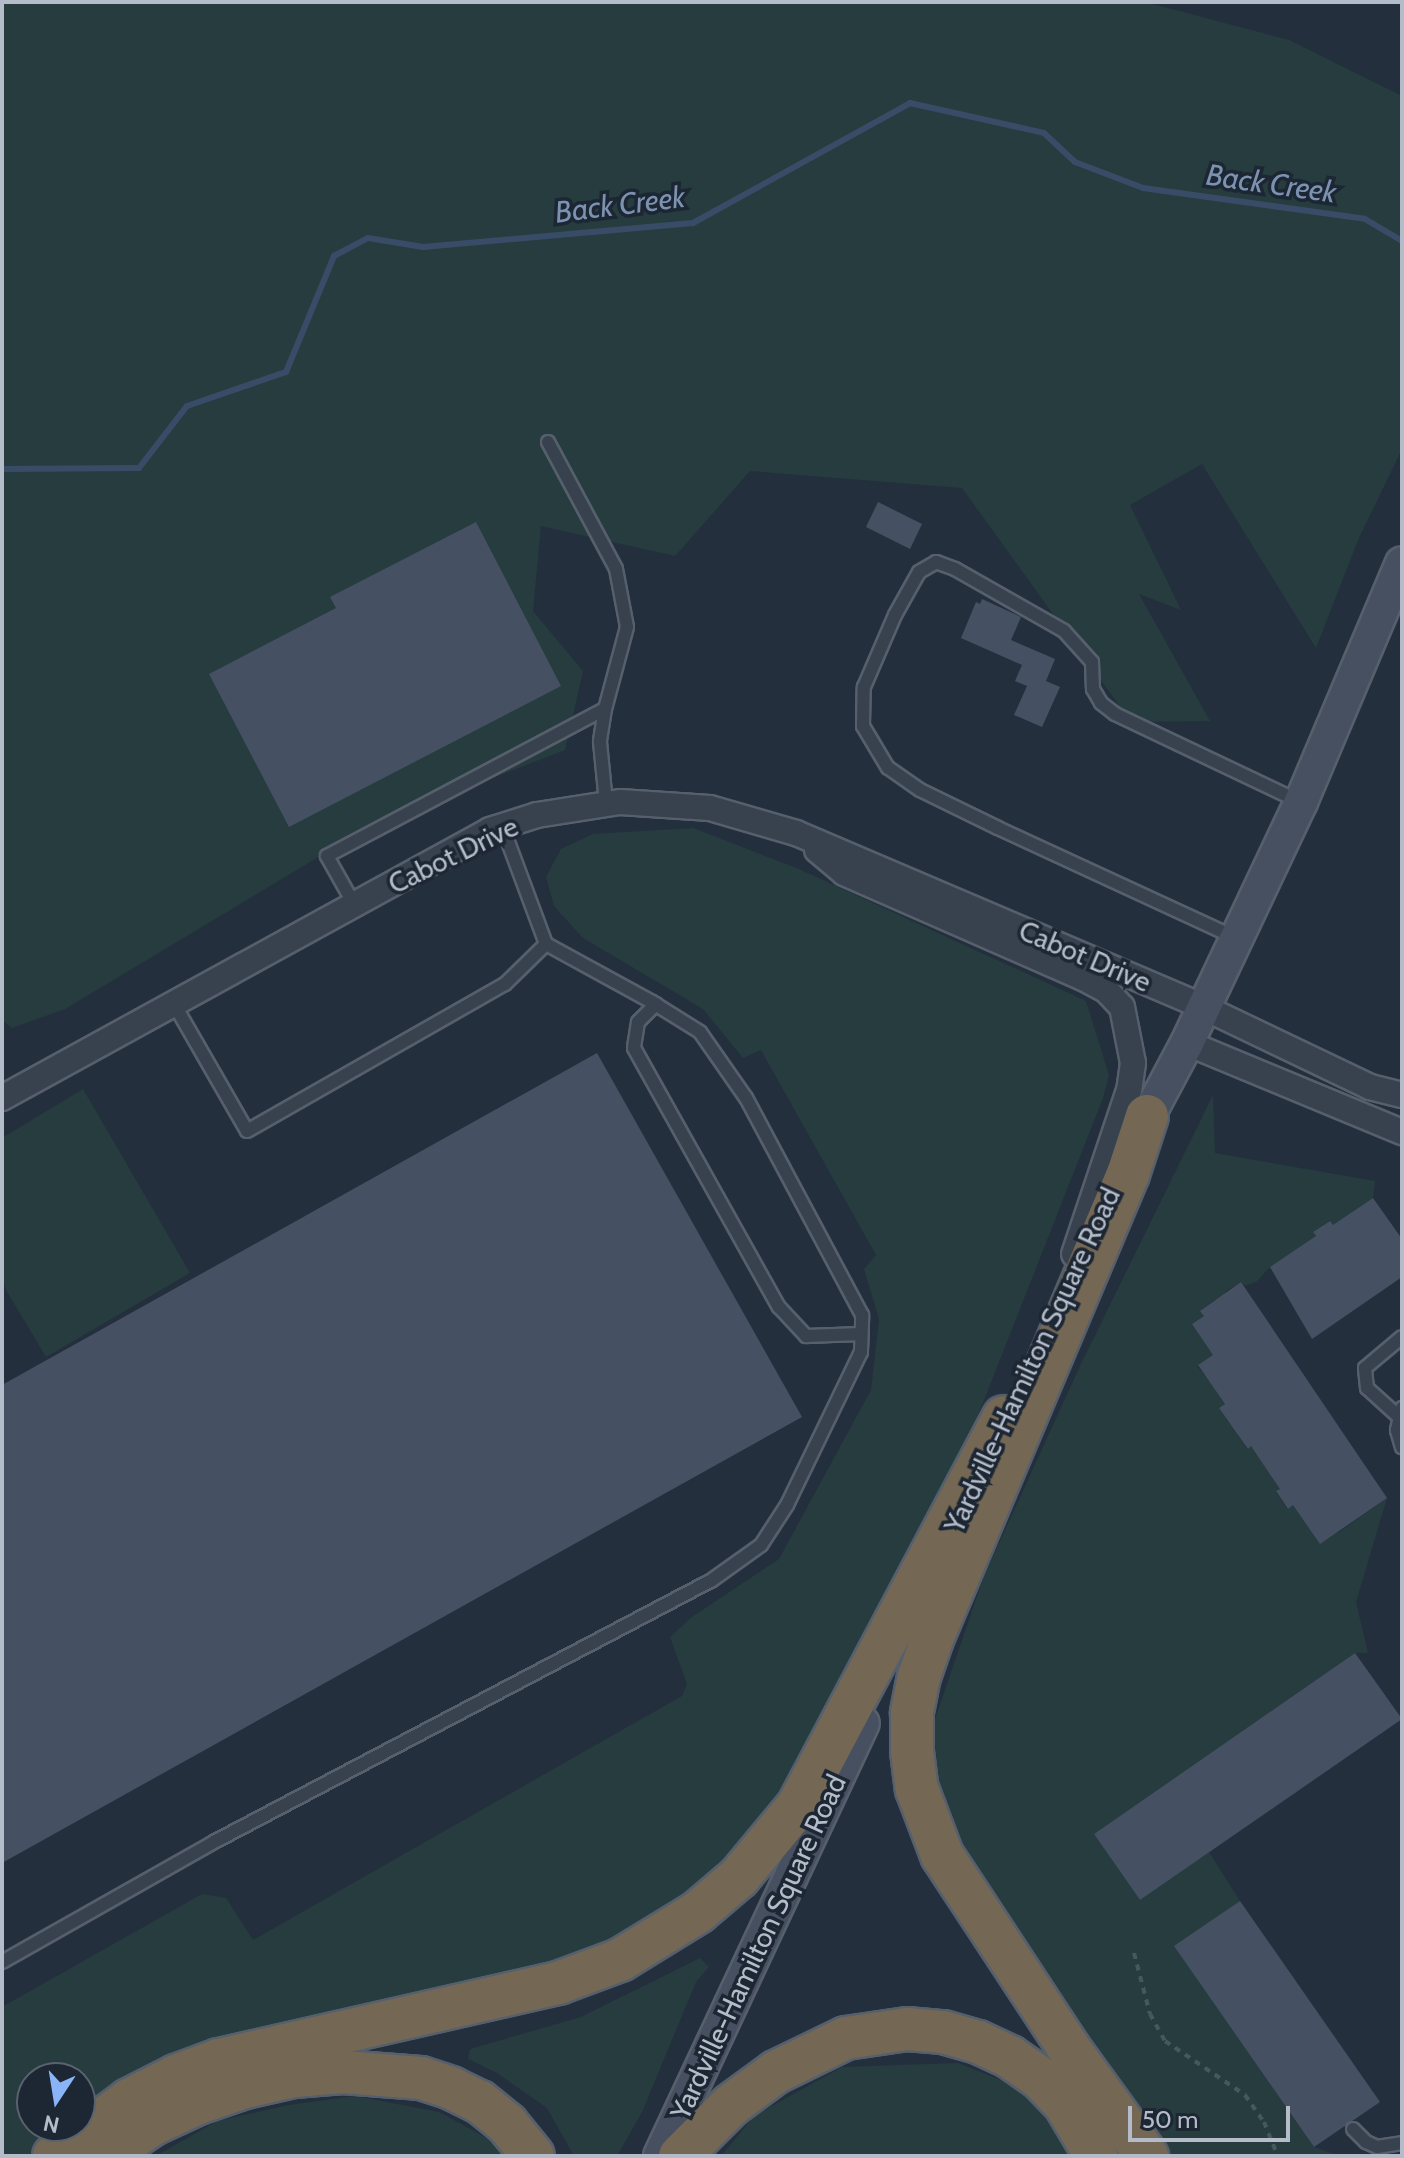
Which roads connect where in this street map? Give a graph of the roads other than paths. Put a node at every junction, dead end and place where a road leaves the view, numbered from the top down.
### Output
1 (548, 442) dead end
2 (1402, 563) edge
3 (605, 709) junction
4 (1301, 802) junction
5 (606, 803) junction
6 (502, 826) junction
7 (796, 833) junction
8 (354, 904) junction
9 (1236, 938) junction
10 (546, 944) junction
11 (174, 1004) junction
12 (656, 1004) junction
13 (1203, 1007) junction
14 (1187, 1043) junction
15 (1402, 1095) edge
16 (2, 1098) edge
17 (1147, 1116) junction
18 (1402, 1132) edge
19 (1064, 1285) junction
20 (861, 1334) junction
21 (1402, 1337) edge
22 (1401, 1413) edge
23 (1004, 1417) junction
24 (1402, 1447) edge
25 (2, 1962) edge
26 (1353, 2129) dead end
27 (1402, 2143) edge
28 (54, 2156) edge
29 (105, 2156) edge
30 (533, 2156) edge
31 (660, 2156) edge
32 (680, 2156) edge
33 (1096, 2156) edge
34 (1147, 2156) edge

1 - 3 lane
2 - 4 street, Yardville-Hamilton Square Road
3 - 5 lane
3 - 8 lane
4 - 9 street, Yardville-Hamilton Square Road
4 - 9 lane
5 - 6 street, Cabot Drive
5 - 7 street, Cabot Drive
6 - 8 street, Cabot Drive
6 - 10 lane
7 - 13 street, Cabot Drive
7 - 19 street
8 - 11 street, Cabot Drive
9 - 13 street, Yardville-Hamilton Square Road
10 - 11 lane
10 - 12 lane
11 - 16 street, Cabot Drive
12 - 20 lane
12 - 20 lane
13 - 14 street, Yardville-Hamilton Square Road
13 - 15 street, Cabot Drive
14 - 17 street, Yardville-Hamilton Square Road
14 - 18 street
17 - 19 street, Yardville-Hamilton Square Road
17 - 34 highway
19 - 23 street, Yardville-Hamilton Square Road
20 - 25 lane
21 - 22 lane
22 - 24 lane
23 - 28 highway
23 - 31 street, Yardville-Hamilton Square Road
26 - 27 lane
29 - 30 highway
32 - 33 highway

